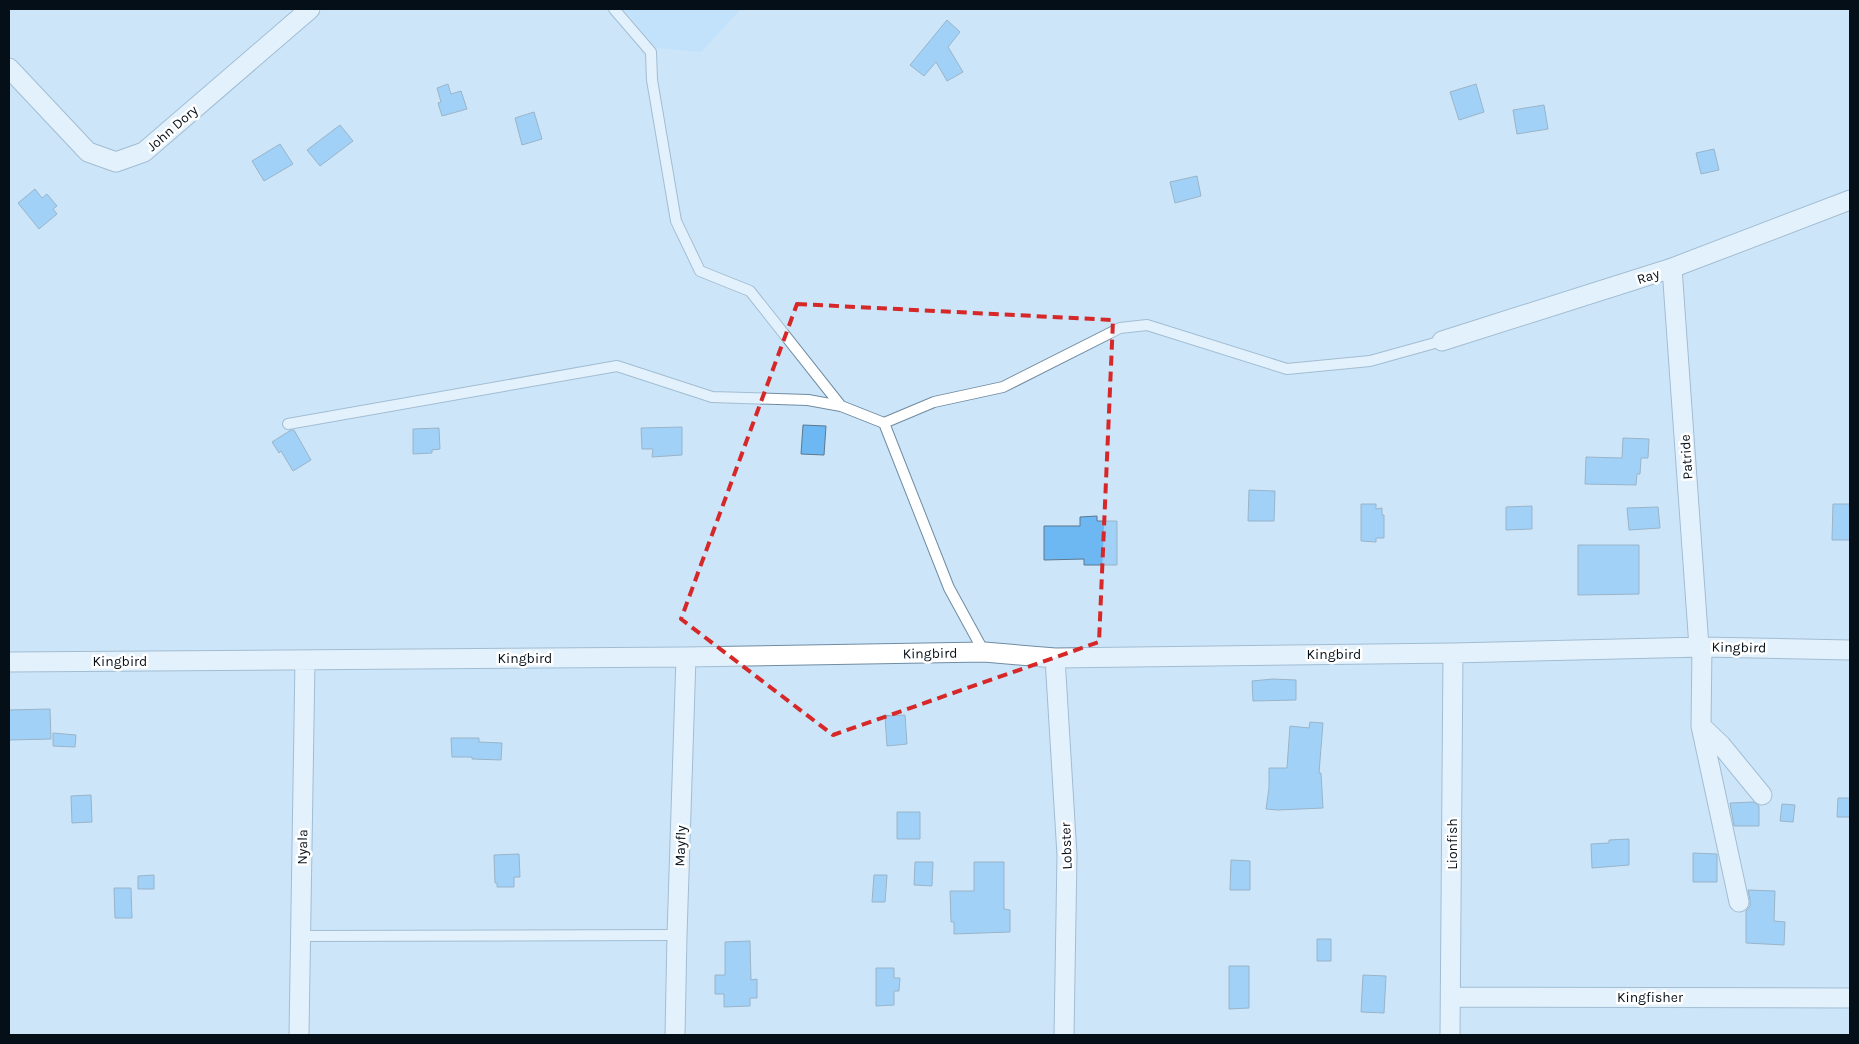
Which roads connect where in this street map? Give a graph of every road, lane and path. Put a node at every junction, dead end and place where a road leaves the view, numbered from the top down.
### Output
1 (310, 9) edge
2 (614, 9) edge
3 (9, 68) edge
4 (1850, 200) edge
5 (1672, 268) junction
6 (1442, 341) joint
7 (840, 406) junction
8 (884, 423) junction
9 (288, 424) dead end
10 (1700, 647) junction
11 (1850, 650) edge
12 (984, 652) junction
13 (1453, 653) junction
14 (686, 657) junction
15 (1055, 658) junction
16 (305, 660) junction
17 (9, 662) edge
18 (1701, 726) junction
19 (1762, 795) dead end
20 (1739, 902) dead end
21 (677, 935) junction
22 (300, 936) junction
23 (1451, 996) junction
24 (1850, 998) edge
25 (299, 1035) edge
26 (676, 1035) edge
27 (1064, 1035) edge
28 (1450, 1035) edge

1 - 3 street, John Dory
2 - 7 lane
4 - 5 street, Ray
5 - 6 street, Ray
5 - 10 street, Patride
6 - 8 lane
7 - 8 lane
7 - 9 lane
8 - 12 lane
10 - 11 street, Kingbird
10 - 13 street, Kingbird
10 - 18 street, Patride
12 - 14 street, Kingbird
12 - 15 street, Kingbird
13 - 15 street, Kingbird
13 - 23 street, Lionfish
14 - 16 street, Kingbird
14 - 21 street, Mayfly
15 - 27 street, Lobster
16 - 17 street, Kingbird
16 - 22 street, Nyala
18 - 19 street
18 - 20 street, Patride
21 - 22 lane
21 - 26 street, Mayfly
22 - 25 street, Nyala
23 - 24 street, Kingfisher
23 - 28 street, Lionfish

